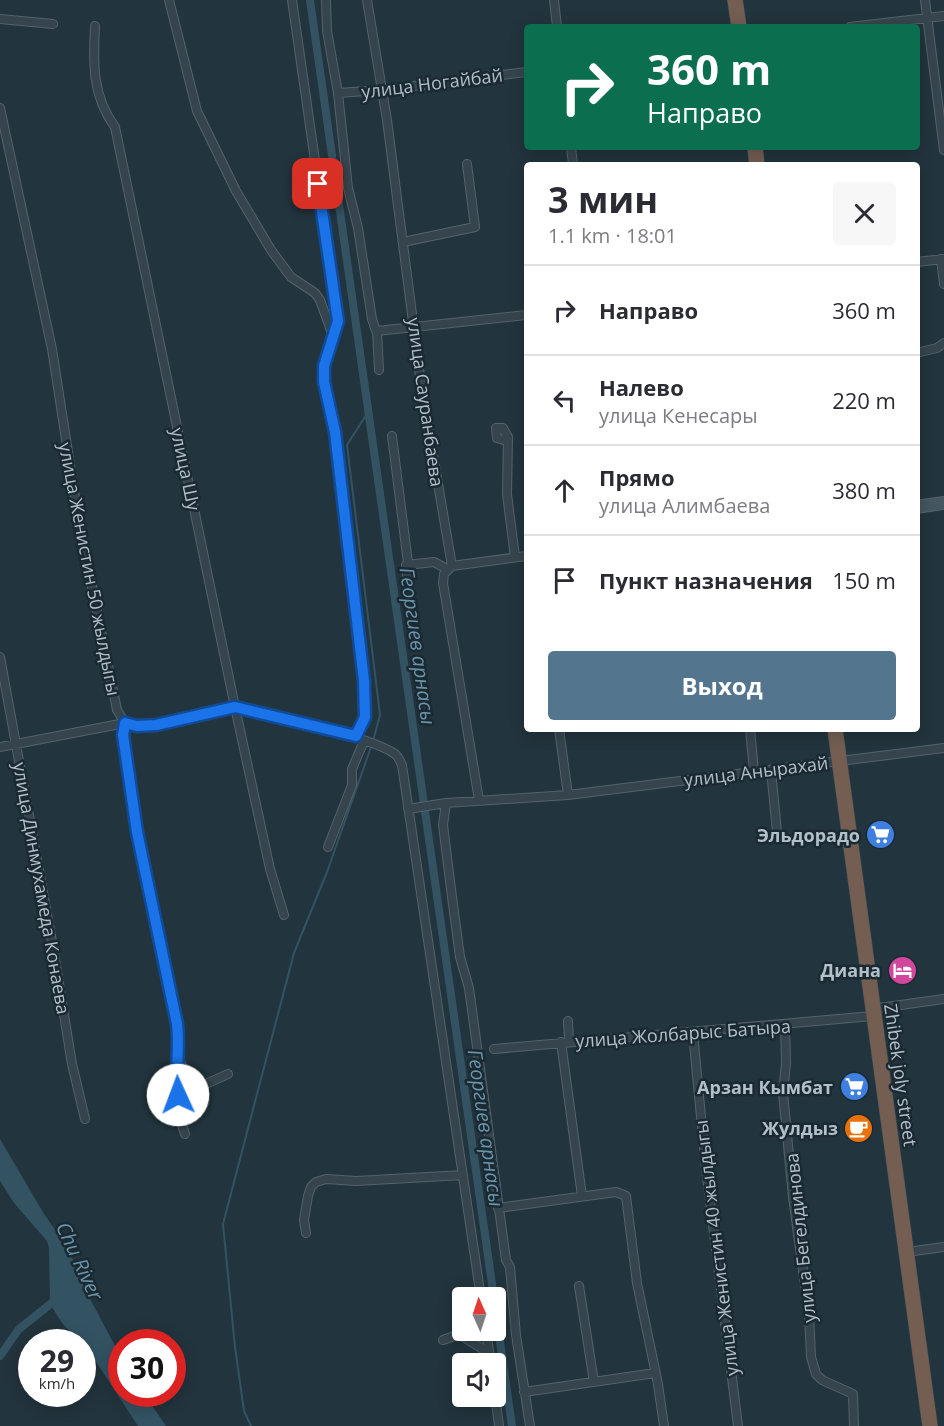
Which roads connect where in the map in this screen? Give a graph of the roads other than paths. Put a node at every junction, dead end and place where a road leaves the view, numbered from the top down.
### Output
1 (169, 0) edge
2 (292, 0) edge
3 (326, 0) edge
4 (367, 0) edge
5 (554, 0) edge
6 (735, 0) edge
7 (925, 0) edge
8 (944, 16) edge
9 (927, 18) junction
10 (0, 19) edge
11 (53, 24) dead end
12 (557, 24) edge
13 (739, 24) edge
14 (876, 24) edge
15 (95, 26) dead end
16 (524, 72) edge
17 (382, 90) junction
18 (338, 93) junction
19 (0, 108) edge
20 (944, 150) edge
21 (467, 164) dead end
22 (403, 242) junction
23 (942, 259) edge
24 (920, 262) edge
25 (944, 284) edge
26 (524, 315) edge
27 (415, 328) junction
28 (376, 331) junction
29 (333, 336) junction
30 (944, 343) edge
31 (920, 352) edge
32 (379, 370) dead end
33 (392, 436) dead end
34 (507, 441) dead end
35 (944, 503) edge
36 (920, 506) edge
37 (524, 556) edge
38 (515, 557) junction
39 (408, 563) junction
40 (450, 567) junction
41 (415, 647) dead end
42 (0, 657) edge
43 (235, 707) junction
44 (125, 723) junction
45 (559, 732) edge
46 (750, 732) edge
47 (835, 732) edge
48 (360, 739) junction
49 (16, 743) junction
50 (0, 747) edge
51 (944, 748) edge
52 (840, 761) junction
53 (771, 770) junction
54 (754, 771) junction
55 (568, 795) junction
56 (479, 800) junction
57 (444, 804) junction
58 (408, 809) junction
59 (777, 832) dead end
60 (328, 847) dead end
61 (284, 915) dead end
62 (944, 999) edge
63 (873, 1013) junction
64 (568, 1021) dead end
65 (785, 1026) junction
66 (693, 1033) junction
67 (565, 1042) junction
68 (494, 1049) dead end
69 (179, 1058) junction
70 (228, 1074) dead end
71 (85, 1119) dead end
72 (185, 1134) dead end
73 (463, 1175) junction
74 (582, 1196) junction
75 (498, 1208) junction
76 (306, 1233) dead end
77 (944, 1247) edge
78 (907, 1252) junction
79 (579, 1286) dead end
80 (479, 1287) edge
81 (452, 1337) edge
82 (443, 1340) dead end
83 (470, 1341) edge
84 (487, 1341) edge
85 (489, 1353) joint
86 (655, 1373) junction
87 (594, 1382) junction
88 (524, 1392) junction
89 (497, 1407) edge
90 (499, 1426) edge
91 (530, 1426) edge
92 (664, 1426) edge
93 (738, 1426) edge
94 (854, 1426) edge
95 (930, 1426) edge

1 - 29 street
2 - 29 street
3 - 18 street
4 - 17 street, улица Сауранбаева
5 - 12 street
6 - 13 highway
7 - 9 street
8 - 9 street
9 - 14 street
9 - 20 street
10 - 11 street
15 - 43 street, улица Шу
16 - 17 street, улица Ногайбай
17 - 18 street, улица Ногайбай
17 - 22 street, улица Сауранбаева
18 - 28 street
19 - 44 street, улица Женистин 50 жылдыгы
21 - 22 street
22 - 27 street, улица Сауранбаева
23 - 24 street
23 - 25 street
26 - 27 street
27 - 28 street
27 - 40 street, улица Сауранбаева
28 - 32 street
29 - 48 street
30 - 31 street
33 - 39 street
34 - 38 street
35 - 36 main road
37 - 38 street
38 - 40 street
39 - 40 street
39 - 41 street
40 - 56 street, улица Сауранбаева
42 - 49 street, улица Динмухамеда Конаева
43 - 44 street
43 - 48 street
43 - 61 street, улица Шу
44 - 49 street
44 - 69 street, улица Женистин 50 жылдыгы
45 - 55 street
46 - 54 street
47 - 52 highway, Zhibek joly street
48 - 58 street
48 - 60 street
49 - 50 street
49 - 71 street, улица Динмухамеда Конаева
51 - 52 street, улица Анырахай
52 - 53 street, улица Анырахай
52 - 63 highway, Zhibek joly street
53 - 54 street, улица Анырахай
53 - 59 street
54 - 55 street, улица Анырахай
55 - 56 street, улица Анырахай
56 - 57 street, улица Анырахай
57 - 58 street, улица Анырахай
57 - 75 street
58 - 73 street
62 - 63 street, улица Жолбарыс Батыра
63 - 65 street, улица Жолбарыс Батыра
63 - 78 highway, Zhibek joly street
64 - 67 street
65 - 66 street, улица Жолбарыс Батыра
65 - 94 street, улица Бегелдинова
66 - 67 street, улица Жолбарыс Батыра
66 - 93 street, улица Женистин 40 жылдыгы
67 - 68 street, улица Жолбарыс Батыра
67 - 74 street
69 - 70 street
69 - 72 street, улица Женистин 50 жылдыгы
73 - 76 street
73 - 80 street
74 - 75 street
74 - 86 street
75 - 88 street
77 - 78 street
78 - 95 highway, Zhibek joly street
79 - 87 street
81 - 82 street
83 - 85 street
84 - 85 street
86 - 87 street
86 - 92 street
87 - 88 street
88 - 91 street
89 - 90 street

